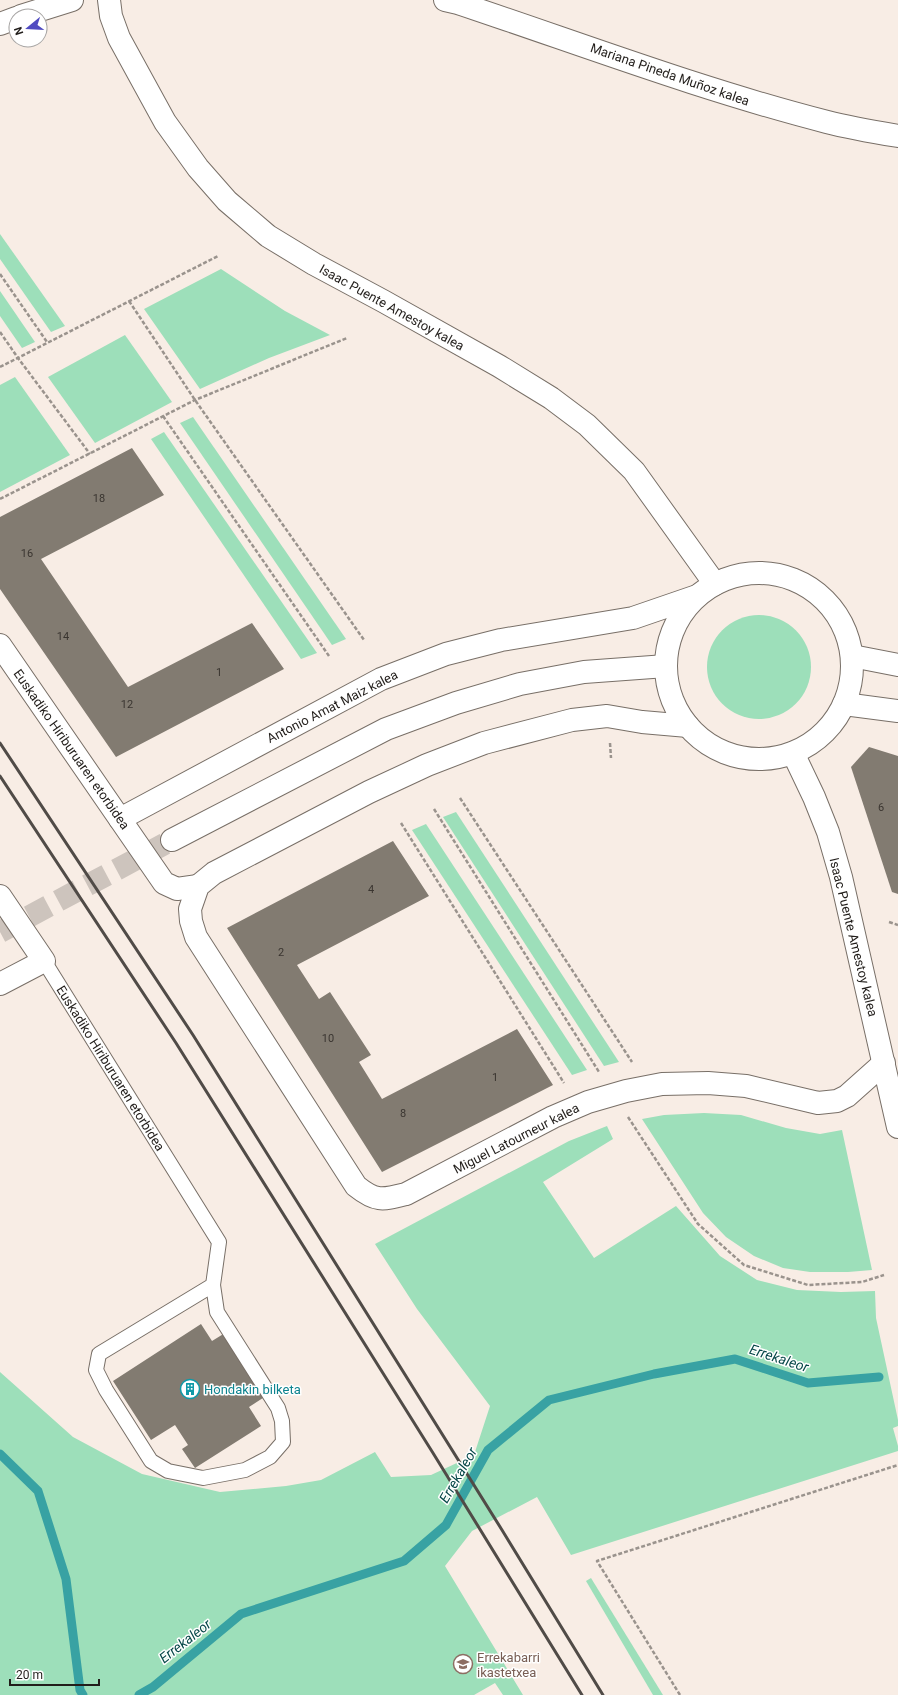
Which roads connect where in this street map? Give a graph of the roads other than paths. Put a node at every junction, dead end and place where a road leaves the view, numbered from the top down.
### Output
1 (72, 0) edge
2 (109, 0) edge
3 (445, 0) edge
4 (46, 8) edge
5 (898, 136) edge
6 (715, 584) junction
7 (697, 596) junction
8 (0, 645) edge
9 (852, 656) junction
10 (898, 665) edge
11 (666, 666) junction
12 (844, 704) junction
13 (898, 711) edge
14 (688, 726) junction
15 (793, 753) junction
16 (120, 819) junction
17 (172, 840) tunnel mouth
18 (198, 886) junction
19 (0, 896) edge
20 (44, 961) junction
21 (0, 984) edge
22 (884, 1064) junction
23 (898, 1127) edge
24 (213, 1285) junction

1 - 4 street
2 - 6 street, Isaac Puente Amestoy kalea
3 - 5 street, Mariana Pineda Muñoz kalea
6 - 7 street
6 - 9 street
7 - 11 street
7 - 16 street, Antonio Amat Maiz kalea
8 - 16 street, Euskadiko Hiriburuaren etorbidea
9 - 10 street
9 - 12 street
11 - 14 street
11 - 17 street
12 - 13 street
12 - 15 street
14 - 15 street
14 - 18 street
15 - 22 street, Isaac Puente Amestoy kalea
16 - 18 street, Euskadiko Hiriburuaren etorbidea
18 - 22 street, Miguel Latourneur kalea
19 - 20 street, Euskadiko Hiriburuaren etorbidea
20 - 21 street
20 - 24 lane, Euskadiko Hiriburuaren etorbidea
22 - 23 street, Isaac Puente Amestoy kalea
24 - 24 lane

